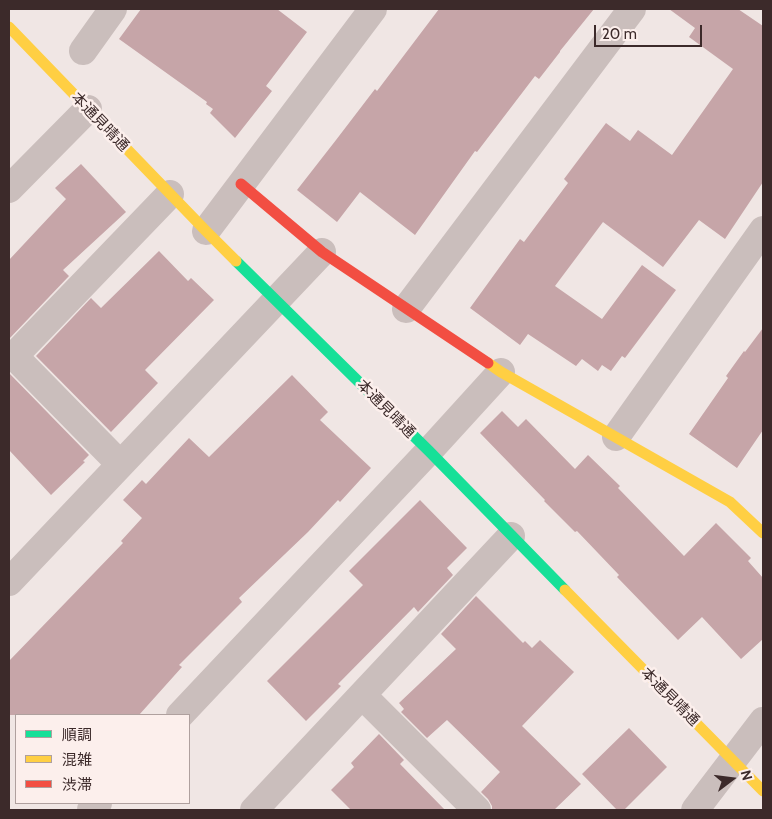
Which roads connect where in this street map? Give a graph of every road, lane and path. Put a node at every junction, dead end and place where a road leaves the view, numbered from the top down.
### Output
1 (113, 9) edge
2 (373, 9) edge
3 (632, 9) edge
4 (9, 27) edge
5 (83, 51) dead end
6 (88, 109) junction
7 (241, 184) junction
8 (9, 189) edge
9 (170, 194) junction
10 (763, 230) edge
11 (206, 231) junction
12 (322, 252) junction
13 (276, 300) junction
14 (406, 310) junction
15 (501, 372) junction
16 (616, 438) junction
17 (429, 451) junction
18 (120, 464) junction
19 (763, 533) edge
20 (511, 536) junction
21 (9, 582) edge
22 (362, 695) junction
23 (181, 714) edge
24 (763, 721) edge
25 (733, 760) junction
26 (763, 791) edge
27 (254, 810) edge
28 (477, 810) edge
29 (695, 810) edge

1 - 5 street
2 - 7 street
3 - 14 street
4 - 6 street, 本通見晴通
6 - 8 street
6 - 9 street, 本通見晴通
7 - 11 street
7 - 12 street
9 - 11 street, 本通見晴通
9 - 18 street
10 - 16 street
11 - 13 street, 本通見晴通
12 - 13 street
12 - 14 street
13 - 17 street, 本通見晴通
13 - 18 street
14 - 15 street
15 - 16 street
15 - 17 street
16 - 19 street
17 - 20 street, 本通見晴通
17 - 23 street
18 - 21 street
20 - 22 street
20 - 25 street, 本通見晴通
22 - 27 street
22 - 28 street
24 - 25 street
25 - 26 street, 本通見晴通
25 - 29 street

